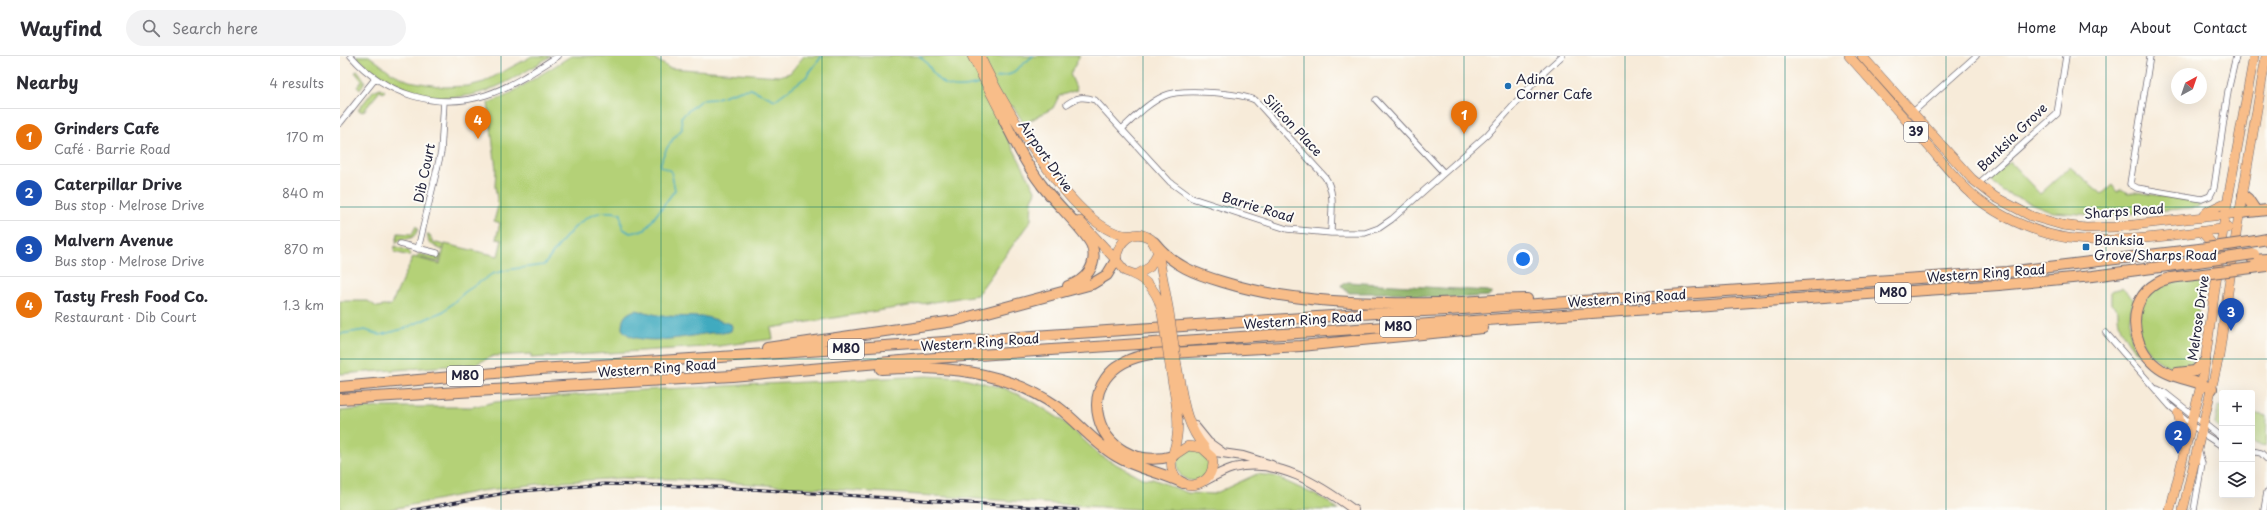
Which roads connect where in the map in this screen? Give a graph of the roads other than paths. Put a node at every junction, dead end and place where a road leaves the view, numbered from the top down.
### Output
1 (351, 56) edge
2 (558, 56) edge
3 (1562, 56) edge
4 (1849, 56) edge
5 (1862, 56) edge
6 (1976, 56) edge
7 (2066, 56) edge
8 (2150, 56) edge
9 (2236, 56) edge
10 (2254, 56) edge
11 (2266, 56) edge
12 (977, 57) edge
13 (375, 79) junction
14 (1376, 100) dead end
15 (444, 101) junction
16 (1067, 104) dead end
17 (1003, 113) junction
18 (1912, 113) junction
19 (340, 123) edge
20 (1123, 128) junction
21 (1444, 173) junction
22 (1978, 184) junction
23 (2243, 195) junction
24 (2227, 202) junction
25 (2267, 210) edge
26 (2256, 211) junction
27 (2240, 213) junction
28 (2225, 214) junction
29 (2201, 218) junction
30 (2062, 225) junction
31 (2237, 228) junction
32 (2223, 229) junction
33 (2201, 231) junction
34 (1331, 233) junction
35 (1131, 236) junction
36 (2059, 236) junction
37 (2267, 240) edge
38 (1154, 242) junction
39 (400, 244) dead end
40 (418, 249) junction
41 (2220, 250) junction
42 (1158, 252) junction
43 (2267, 252) edge
44 (437, 253) dead end
45 (2267, 259) edge
46 (1116, 260) junction
47 (2253, 261) junction
48 (2267, 266) edge
49 (2196, 268) junction
50 (1132, 274) junction
51 (1620, 298) junction
52 (1012, 306) junction
53 (1166, 312) junction
54 (1587, 314) junction
55 (2106, 333) dead end
56 (2205, 361) junction
57 (1174, 366) junction
58 (540, 369) junction
59 (2171, 374) junction
60 (732, 376) junction
61 (2201, 383) junction
62 (340, 387) edge
63 (2157, 389) junction
64 (2212, 389) junction
65 (340, 399) edge
66 (1185, 410) junction
67 (2178, 414) junction
68 (2194, 415) junction
69 (2204, 424) junction
70 (2191, 425) junction
71 (2202, 434) junction
72 (2219, 436) edge
73 (2219, 444) edge
74 (2185, 449) junction
75 (2198, 450) junction
76 (1207, 451) junction
77 (2255, 452) edge
78 (1223, 453) junction
79 (1173, 456) junction
80 (2267, 457) edge
81 (1280, 469) junction
82 (1205, 481) junction
83 (1183, 483) junction
84 (2267, 492) edge
85 (1354, 510) edge
86 (2170, 510) edge
87 (2183, 510) edge
88 (2194, 510) edge
89 (2264, 510) edge

1 - 13 street
2 - 15 street
3 - 21 street, Barrie Road
4 - 36 main road, Sharps Road / 39
5 - 18 main road, Sharps Road / 39
6 - 18 street
7 - 22 street, Banksia Grove
8 - 9 street
10 - 24 main road, Melrose Drive
11 - 23 main road, Melrose Drive
12 - 17 main road, Airport Drive
13 - 15 street
13 - 19 street
14 - 21 street
15 - 40 street, Dib Court
16 - 20 street, Barrie Road
17 - 35 main road, Airport Drive
17 - 46 main road, Airport Drive
17 - 52 highway
18 - 22 main road, Sharps Road / 39
20 - 34 street, Barrie Road
20 - 34 street, Silicon Place
21 - 34 street, Barrie Road
22 - 30 main road, Sharps Road / 39
23 - 26 highway
23 - 27 main road, Melrose Drive
24 - 28 main road, Melrose Drive
24 - 29 main road, 39
25 - 26 highway
26 - 27 highway
27 - 28 main road, Sharps Road
27 - 31 main road, Melrose Drive
28 - 29 main road, Sharps Road
28 - 32 main road, Melrose Drive
29 - 30 main road, Sharps Road / 39
30 - 36 main road
31 - 32 main road, Sharps Road / 39
31 - 64 main road, Melrose Drive
32 - 33 main road, Sharps Road / 39
32 - 41 main road, Melrose Drive
33 - 36 main road, Sharps Road / 39
33 - 41 main road
35 - 38 main road
35 - 46 main road
37 - 51 highway, Western Ring Road / M80, bridge
38 - 42 main road
38 - 51 highway
39 - 40 street
40 - 44 street
41 - 56 main road, Melrose Drive
42 - 50 main road
42 - 53 main road
43 - 47 highway, Western Ring Road / M80
45 - 47 highway
46 - 50 main road
46 - 52 highway
47 - 48 highway
47 - 49 highway, Western Ring Road / M80, bridge
49 - 54 highway, Western Ring Road / M80
49 - 59 highway
50 - 53 main road
51 - 58 highway, Western Ring Road / M80
52 - 58 highway
53 - 57 main road, bridge
54 - 60 highway, Western Ring Road / M80
54 - 79 highway
55 - 63 street
56 - 59 highway
56 - 61 main road, Melrose Drive
57 - 66 main road
57 - 79 main road
58 - 62 highway, Western Ring Road / M80
59 - 61 highway
60 - 65 highway, Western Ring Road / M80
60 - 83 highway
61 - 64 highway
61 - 68 main road, Melrose Drive
63 - 67 street
63 - 68 street
64 - 69 main road, Melrose Drive
66 - 76 main road
66 - 78 main road
67 - 70 street
67 - 74 main road
68 - 69 street
68 - 70 main road, Melrose Drive
69 - 71 main road, Melrose Drive
69 - 72 street
70 - 71 street
70 - 74 main road, Melrose Drive
71 - 73 street
71 - 75 main road, Melrose Drive
74 - 86 main road, Melrose Drive
75 - 87 main road, Melrose Drive
75 - 88 street, Melrose Drive
76 - 78 main road
76 - 79 main road
76 - 82 main road
77 - 80 street
78 - 81 main road
79 - 83 main road
81 - 82 main road
81 - 85 main road
82 - 83 main road
84 - 89 street

